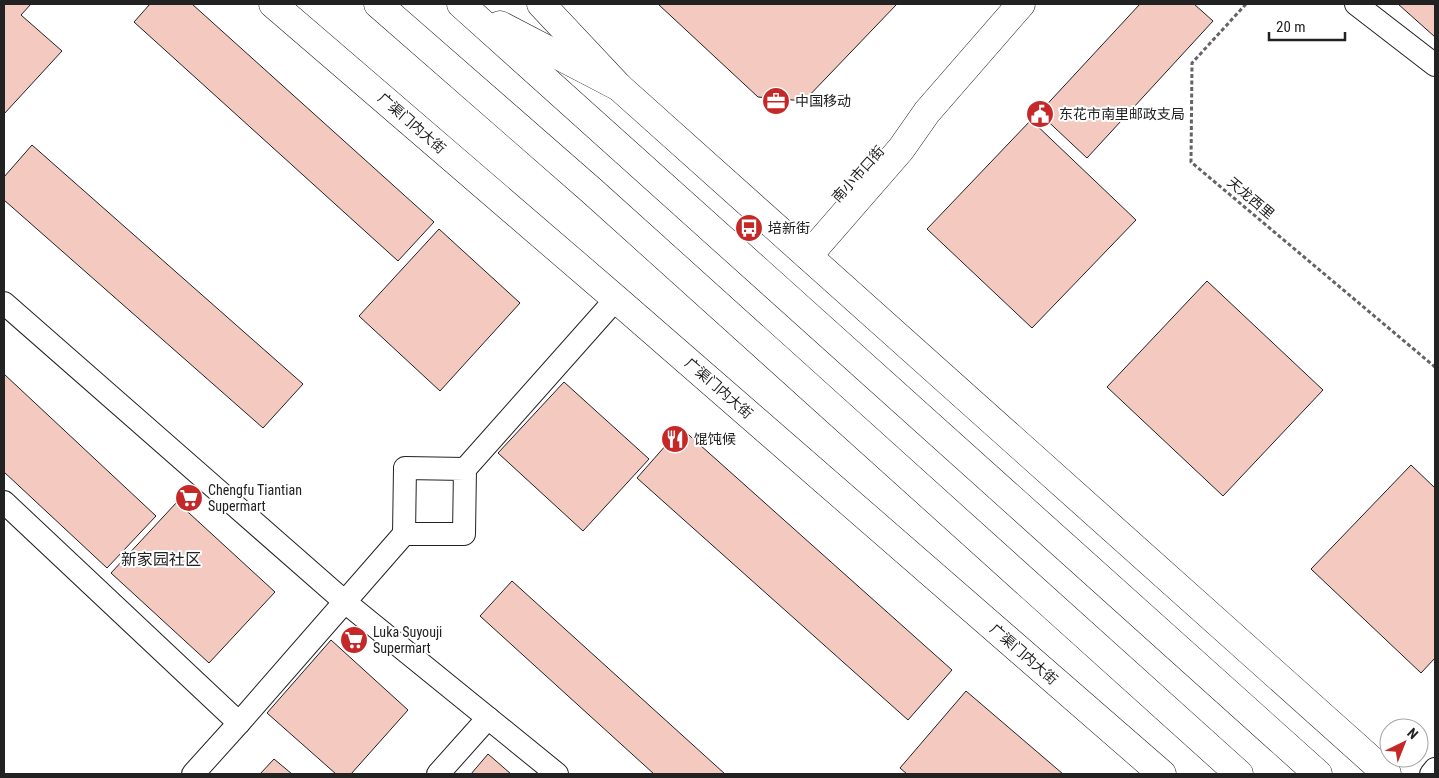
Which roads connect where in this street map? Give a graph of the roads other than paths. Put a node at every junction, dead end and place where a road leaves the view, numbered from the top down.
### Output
1 (273, 4) edge
2 (378, 4) edge
3 (541, 4) edge
4 (1021, 4) edge
5 (1356, 4) edge
6 (463, 5) edge
7 (1435, 65) edge
8 (619, 87) junction
9 (801, 250) junction
10 (616, 298) junction
11 (4, 303) edge
12 (465, 469) junction
13 (4, 502) edge
14 (404, 534) junction
15 (345, 602) junction
16 (488, 718) junction
17 (239, 724) junction
18 (1435, 769) edge
19 (193, 774) edge
20 (438, 774) edge
21 (557, 774) edge
22 (1162, 774) edge
23 (1239, 774) edge
24 (1318, 774) edge
25 (1387, 774) edge
26 (1431, 774) edge

1 - 10 street, 广渠门内大街
2 - 23 street
3 - 8 street
4 - 9 street, 南小市口街
5 - 7 street
6 - 8 street
6 - 24 street
8 - 9 street
9 - 25 street
10 - 12 street
10 - 22 street, 广渠门内大街
11 - 15 street
12 - 14 street
12 - 14 street
13 - 17 street
14 - 15 street
15 - 16 street
15 - 17 street
16 - 20 street
16 - 21 street
17 - 19 street
18 - 26 street

